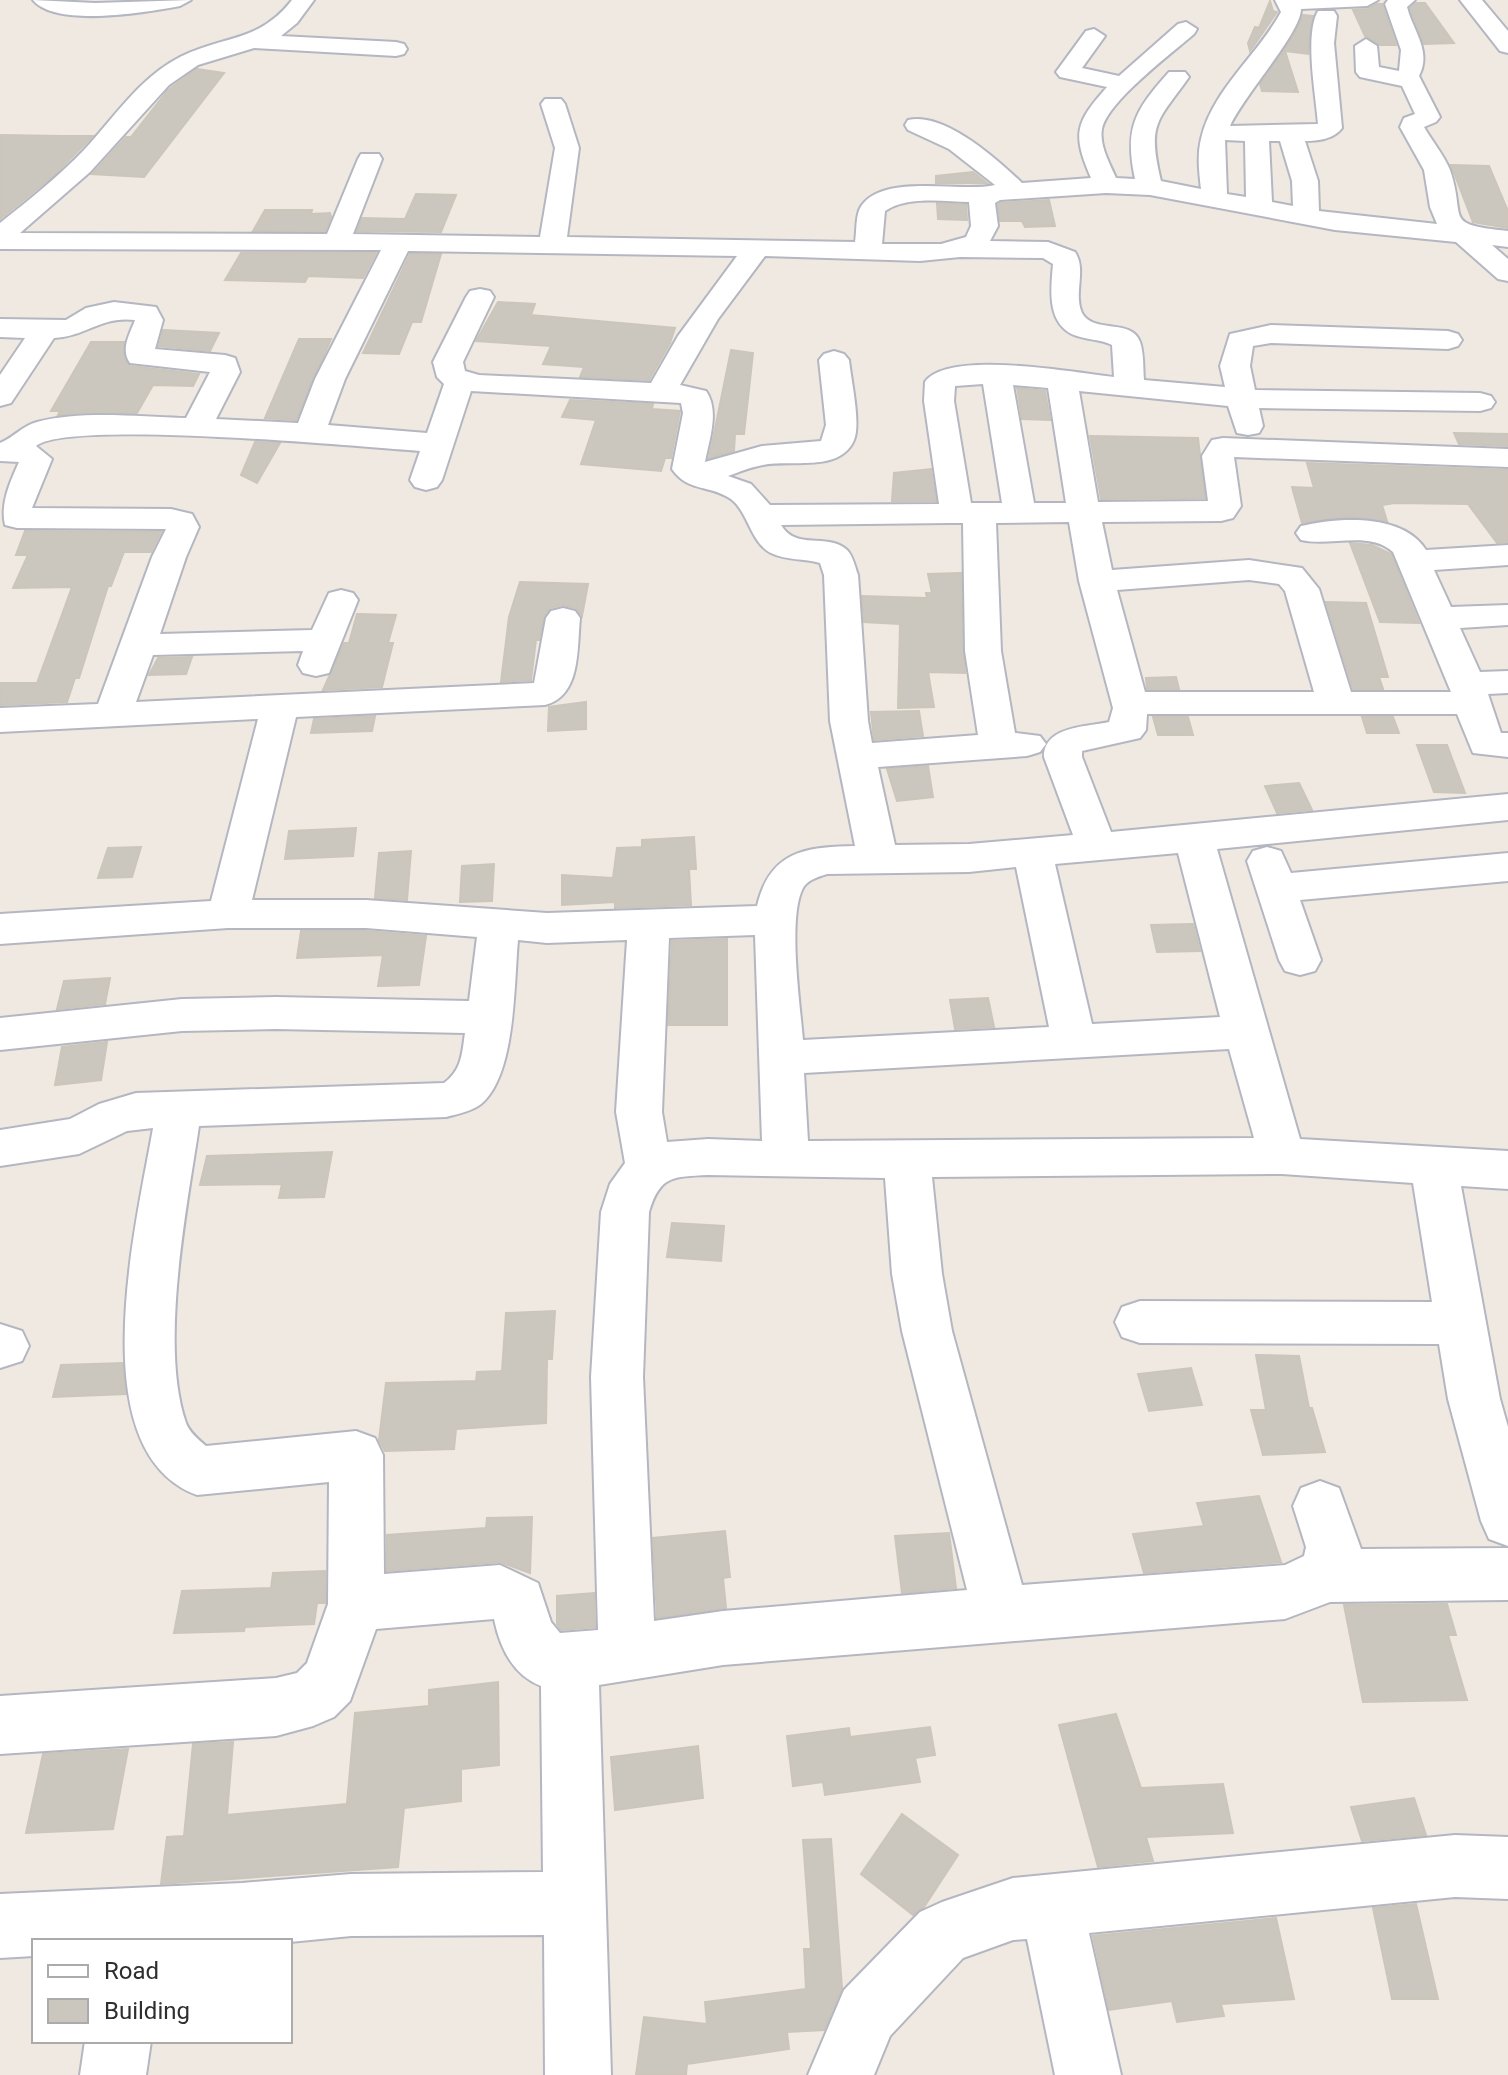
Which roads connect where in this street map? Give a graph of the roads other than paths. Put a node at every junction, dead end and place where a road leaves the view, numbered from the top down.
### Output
1 (44, 0) edge
2 (303, 0) edge
3 (1367, 0) edge
4 (1404, 0) edge
5 (1471, 0) edge
6 (169, 1) edge
7 (1287, 2) edge
8 (1326, 16) dead end
9 (1186, 29) dead end
10 (1094, 36) dead end
11 (1279, 40) junction
12 (252, 41) junction
13 (1506, 42) edge
14 (1323, 43) junction
15 (1366, 46) junction
16 (1413, 48) junction
17 (396, 49) dead end
18 (1177, 77) dead end
19 (1407, 78) junction
20 (1124, 84) junction
21 (553, 104) dead end
22 (917, 125) dead end
23 (1215, 133) junction
24 (1257, 133) junction
25 (1290, 133) junction
26 (370, 159) dead end
27 (1106, 185) junction
28 (1150, 187) junction
29 (1015, 190) junction
30 (13, 192) dead end
31 (52, 194) junction
32 (988, 195) junction
33 (1214, 198) junction
34 (1259, 209) junction
35 (1306, 217) junction
36 (1465, 235) junction
37 (0, 239) edge
38 (1508, 239) edge
39 (337, 242) junction
40 (398, 243) junction
41 (552, 246) junction
42 (757, 248) junction
43 (960, 249) junction
44 (868, 250) junction
45 (1508, 273) edge
46 (480, 297) dead end
47 (0, 328) edge
48 (100, 329) dead end
49 (55, 330) junction
50 (834, 360) dead end
51 (1459, 360) junction
52 (996, 374) junction
53 (1062, 379) junction
54 (460, 381) junction
55 (1130, 385) junction
56 (661, 393) junction
57 (0, 397) edge
58 (1240, 398) junction
59 (197, 427) junction
60 (310, 433) junction
61 (439, 443) junction
62 (1254, 448) junction
63 (5, 452) edge
64 (1508, 457) edge
65 (693, 476) junction
66 (426, 480) dead end
67 (1020, 514) junction
68 (1082, 514) junction
69 (762, 515) junction
70 (968, 515) junction
71 (1313, 533) dead end
72 (1508, 555) edge
73 (1413, 561) junction
74 (1096, 581) junction
75 (341, 600) dead end
76 (1508, 615) edge
77 (563, 618) dead end
78 (1439, 618) junction
79 (326, 640) junction
80 (139, 645) junction
81 (1508, 682) edge
82 (1469, 693) junction
83 (1336, 703) junction
84 (291, 705) junction
85 (1131, 707) junction
86 (112, 716) junction
87 (0, 720) edge
88 (1069, 742) junction
89 (1497, 745) edge
90 (999, 746) junction
91 (857, 756) junction
92 (1508, 804) edge
93 (1257, 832) junction
94 (1194, 838) junction
95 (1097, 847) junction
96 (1033, 853) junction
97 (878, 859) junction
98 (1508, 867) edge
99 (1276, 888) junction
100 (228, 914) junction
101 (775, 920) junction
102 (649, 925) junction
103 (499, 926) junction
104 (0, 929) edge
105 (1300, 960) dead end
106 (487, 1017) junction
107 (1246, 1032) junction
108 (0, 1034) edge
109 (1074, 1041) junction
110 (781, 1058) junction
111 (179, 1109) junction
112 (0, 1148) edge
113 (1282, 1156) junction
114 (907, 1159) junction
115 (786, 1160) junction
116 (1434, 1165) junction
117 (649, 1168) junction
118 (1508, 1170) edge
119 (1140, 1322) dead end
120 (1459, 1323) junction
121 (1320, 1506) dead end
122 (1508, 1521) edge
123 (1508, 1574) edge
124 (1322, 1576) junction
125 (356, 1604) junction
126 (1001, 1613) junction
127 (627, 1653) junction
128 (570, 1662) junction
129 (0, 1725) edge
130 (1508, 1868) edge
131 (576, 1903) junction
132 (1051, 1905) junction
133 (0, 1926) edge
134 (135, 1931) edge
135 (118, 2043) edge
136 (113, 2075) edge
137 (578, 2075) edge
138 (841, 2075) edge
139 (1088, 2075) edge

1 - 6 street
2 - 12 street
3 - 7 street
4 - 16 street
5 - 13 street
7 - 11 street
8 - 14 street
9 - 20 street
10 - 20 street
11 - 14 street
11 - 23 street
12 - 17 street
12 - 31 street
14 - 15 street
14 - 25 street
15 - 16 street
15 - 19 street
16 - 19 street
18 - 28 street
19 - 36 street
20 - 27 street
21 - 41 street
22 - 29 street
23 - 24 street
23 - 33 street
24 - 25 street
24 - 34 street
25 - 35 street
26 - 39 street
27 - 28 street
27 - 29 street
28 - 33 street
29 - 32 street
30 - 31 street
31 - 37 street
32 - 43 street
32 - 44 street
33 - 34 street
34 - 35 street
35 - 36 street
36 - 38 street
36 - 45 street
37 - 39 street
39 - 40 street
40 - 41 street
40 - 60 street
41 - 42 street
42 - 44 street
42 - 56 street
43 - 44 street
43 - 55 street
46 - 54 street
47 - 49 street
48 - 49 street
49 - 57 street
49 - 59 street
50 - 65 street
51 - 58 street
51 - 58 street
51 - 64 street
52 - 53 street
52 - 67 street
52 - 70 street
53 - 55 street
53 - 68 street
54 - 56 street
54 - 61 street
55 - 58 street
56 - 65 street
58 - 62 street
59 - 60 street
59 - 63 street
60 - 61 street
61 - 66 street
62 - 64 street
62 - 68 street
63 - 80 street
65 - 69 street
67 - 68 street
67 - 70 street
68 - 74 street
69 - 70 street
69 - 91 street
70 - 90 street
71 - 73 street
72 - 73 street
73 - 78 street
74 - 83 street
74 - 85 street
75 - 79 street
76 - 78 street
77 - 84 street
78 - 82 street
79 - 80 street
79 - 84 street
80 - 86 street
81 - 82 street
82 - 83 street
82 - 89 street
83 - 85 street
84 - 86 street
84 - 100 street
85 - 88 street
86 - 87 street
88 - 90 street
88 - 95 street
89 - 92 street
90 - 91 street
91 - 97 street
92 - 93 street
93 - 94 street
93 - 99 street
94 - 95 street
94 - 107 street
95 - 96 street
96 - 97 street
96 - 109 street
97 - 101 street
98 - 99 street
99 - 105 street
100 - 103 street
100 - 104 street
101 - 102 street
101 - 110 street
102 - 103 street
102 - 117 street
103 - 106 street
106 - 108 street
106 - 111 street
107 - 109 street
107 - 113 street
109 - 110 street
110 - 115 street
111 - 112 street
111 - 125 street
113 - 114 street
113 - 116 street
114 - 115 street
114 - 126 street
115 - 117 street
116 - 118 street
116 - 120 street
117 - 127 street
119 - 120 street
120 - 122 street
121 - 124 street
123 - 124 street
124 - 126 street
125 - 128 street
125 - 129 street
126 - 127 street
127 - 128 street
128 - 131 street
130 - 132 street
131 - 134 street
131 - 137 street
132 - 138 street
132 - 139 street
133 - 134 street
135 - 136 street

